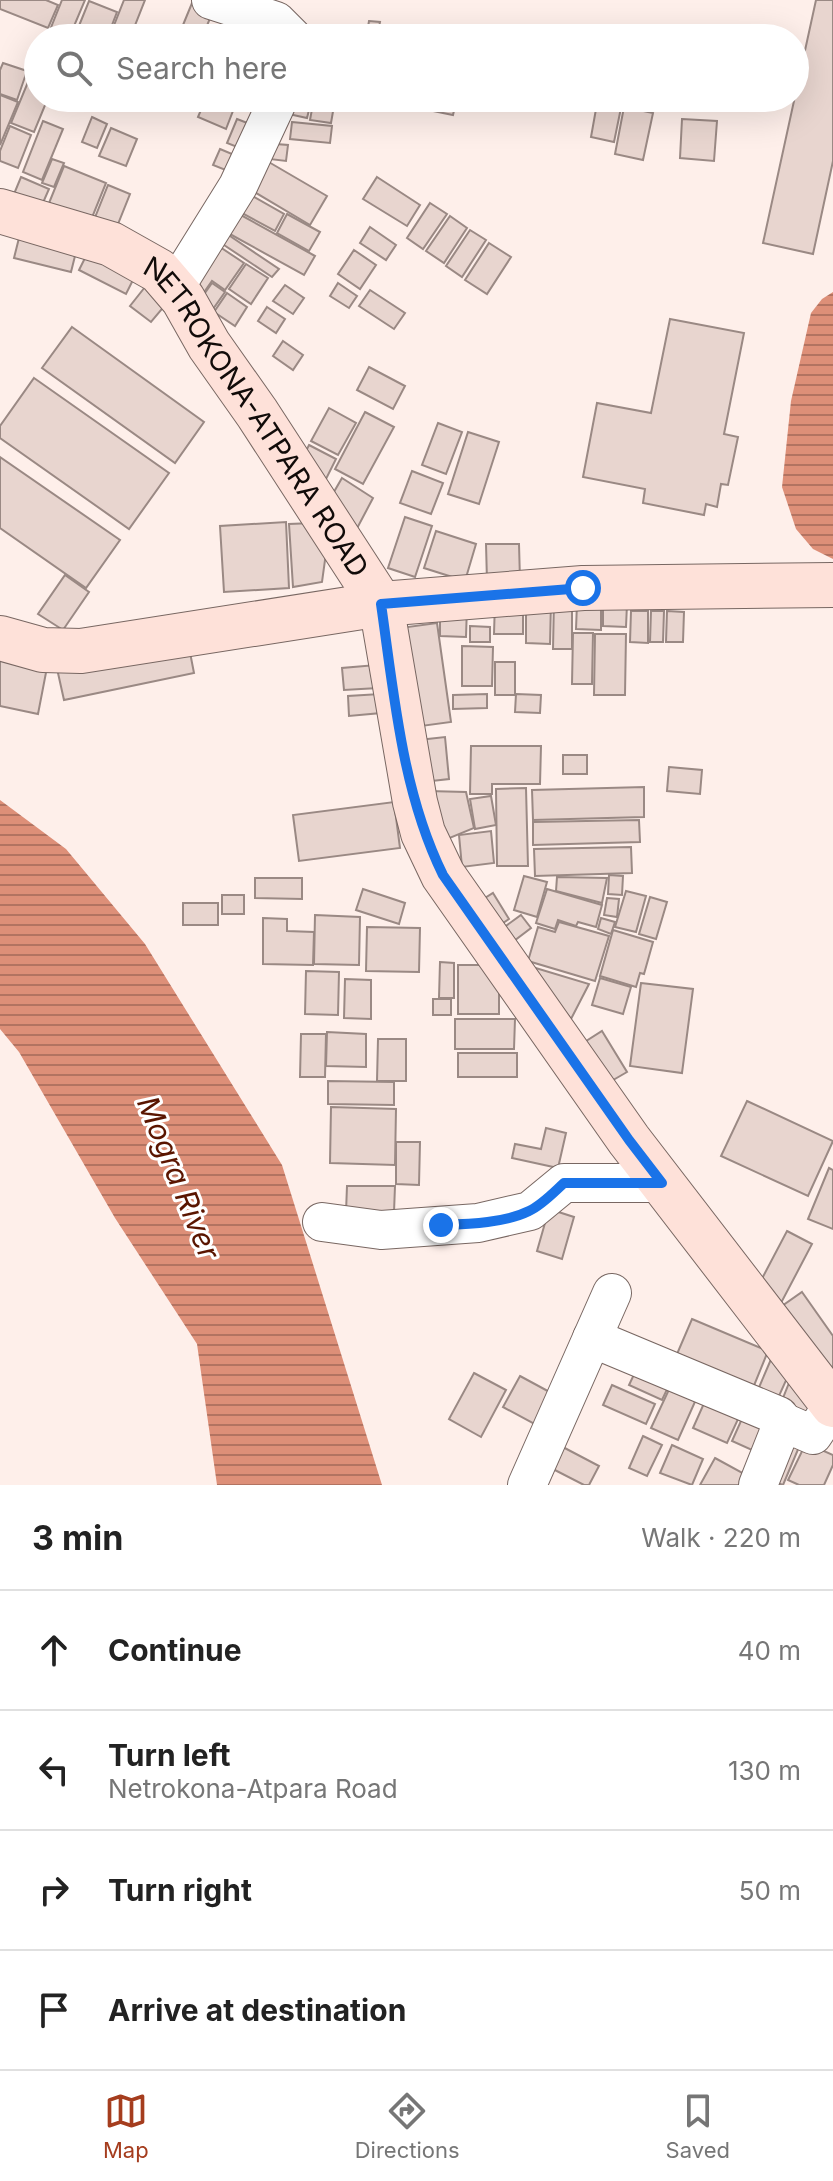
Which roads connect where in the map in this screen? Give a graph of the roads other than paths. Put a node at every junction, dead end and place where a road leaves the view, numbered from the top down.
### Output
1 (211, 0) edge
2 (279, 24) edge
3 (272, 112) edge
4 (0, 211) edge
5 (174, 289) junction
6 (833, 585) edge
7 (381, 604) junction
8 (0, 638) edge
9 (662, 1183) junction
10 (322, 1222) dead end
11 (612, 1293) dead end
12 (592, 1338) junction
13 (833, 1405) edge
14 (783, 1422) junction
15 (527, 1485) edge
16 (758, 1485) edge

1 - 2 street
3 - 5 street
4 - 5 street, NETROKONA-ATPARA ROAD
5 - 7 street, NETROKONA-ATPARA ROAD
6 - 7 street
7 - 8 street
7 - 9 street, NETROKONA-ATPARA ROAD
9 - 10 street
9 - 13 street, NETROKONA-ATPARA ROAD
11 - 12 street
12 - 14 street
12 - 15 street
13 - 14 street
14 - 16 street

